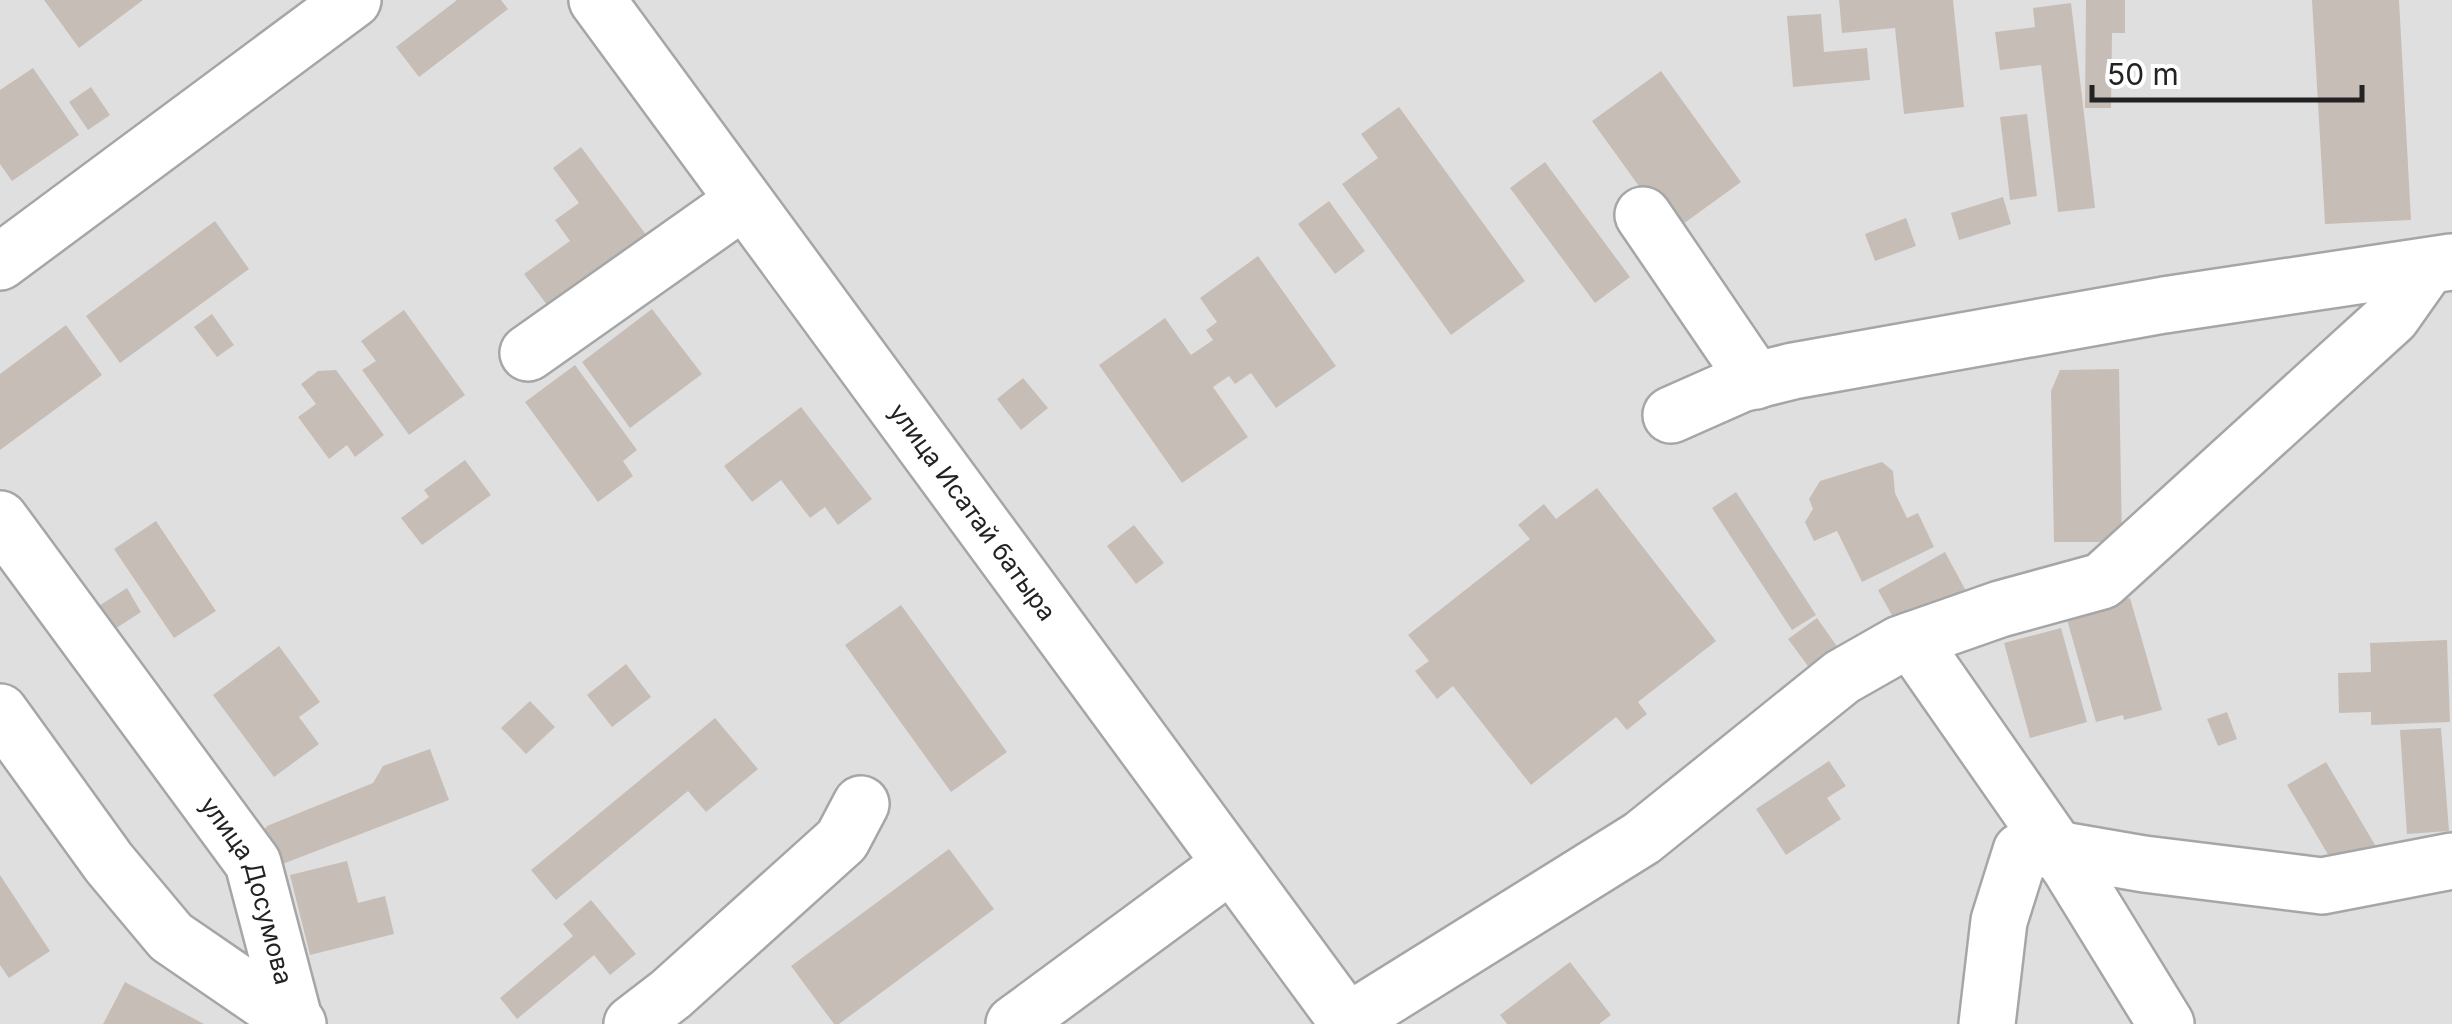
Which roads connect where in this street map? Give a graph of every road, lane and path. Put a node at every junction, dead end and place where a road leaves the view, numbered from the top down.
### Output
1 (352, 0) edge
2 (597, 0) edge
3 (742, 202) junction
4 (1643, 215) dead end
5 (0, 262) edge
6 (2440, 264) edge
7 (528, 354) dead end
8 (1756, 380) junction
9 (1672, 415) dead end
10 (0, 519) edge
11 (1911, 640) junction
12 (0, 712) edge
13 (861, 804) dead end
14 (2057, 849) junction
15 (2452, 861) edge
16 (1231, 864) junction
17 (296, 1021) edge
18 (1348, 1023) edge
19 (632, 1024) edge
20 (1014, 1024) edge
21 (1986, 1024) edge
22 (2166, 1024) edge

1 - 5 street
2 - 3 street, улица Исатай батыра
3 - 7 street
3 - 16 street, улица Исатай батыра
4 - 8 street
6 - 8 street
6 - 11 street
8 - 9 street
10 - 17 street, улица Досумова
11 - 14 street
11 - 18 street
12 - 17 street, улица Досумова
13 - 19 street
14 - 15 street
14 - 21 street
14 - 22 street
16 - 18 street, улица Исатай батыра
16 - 20 street

